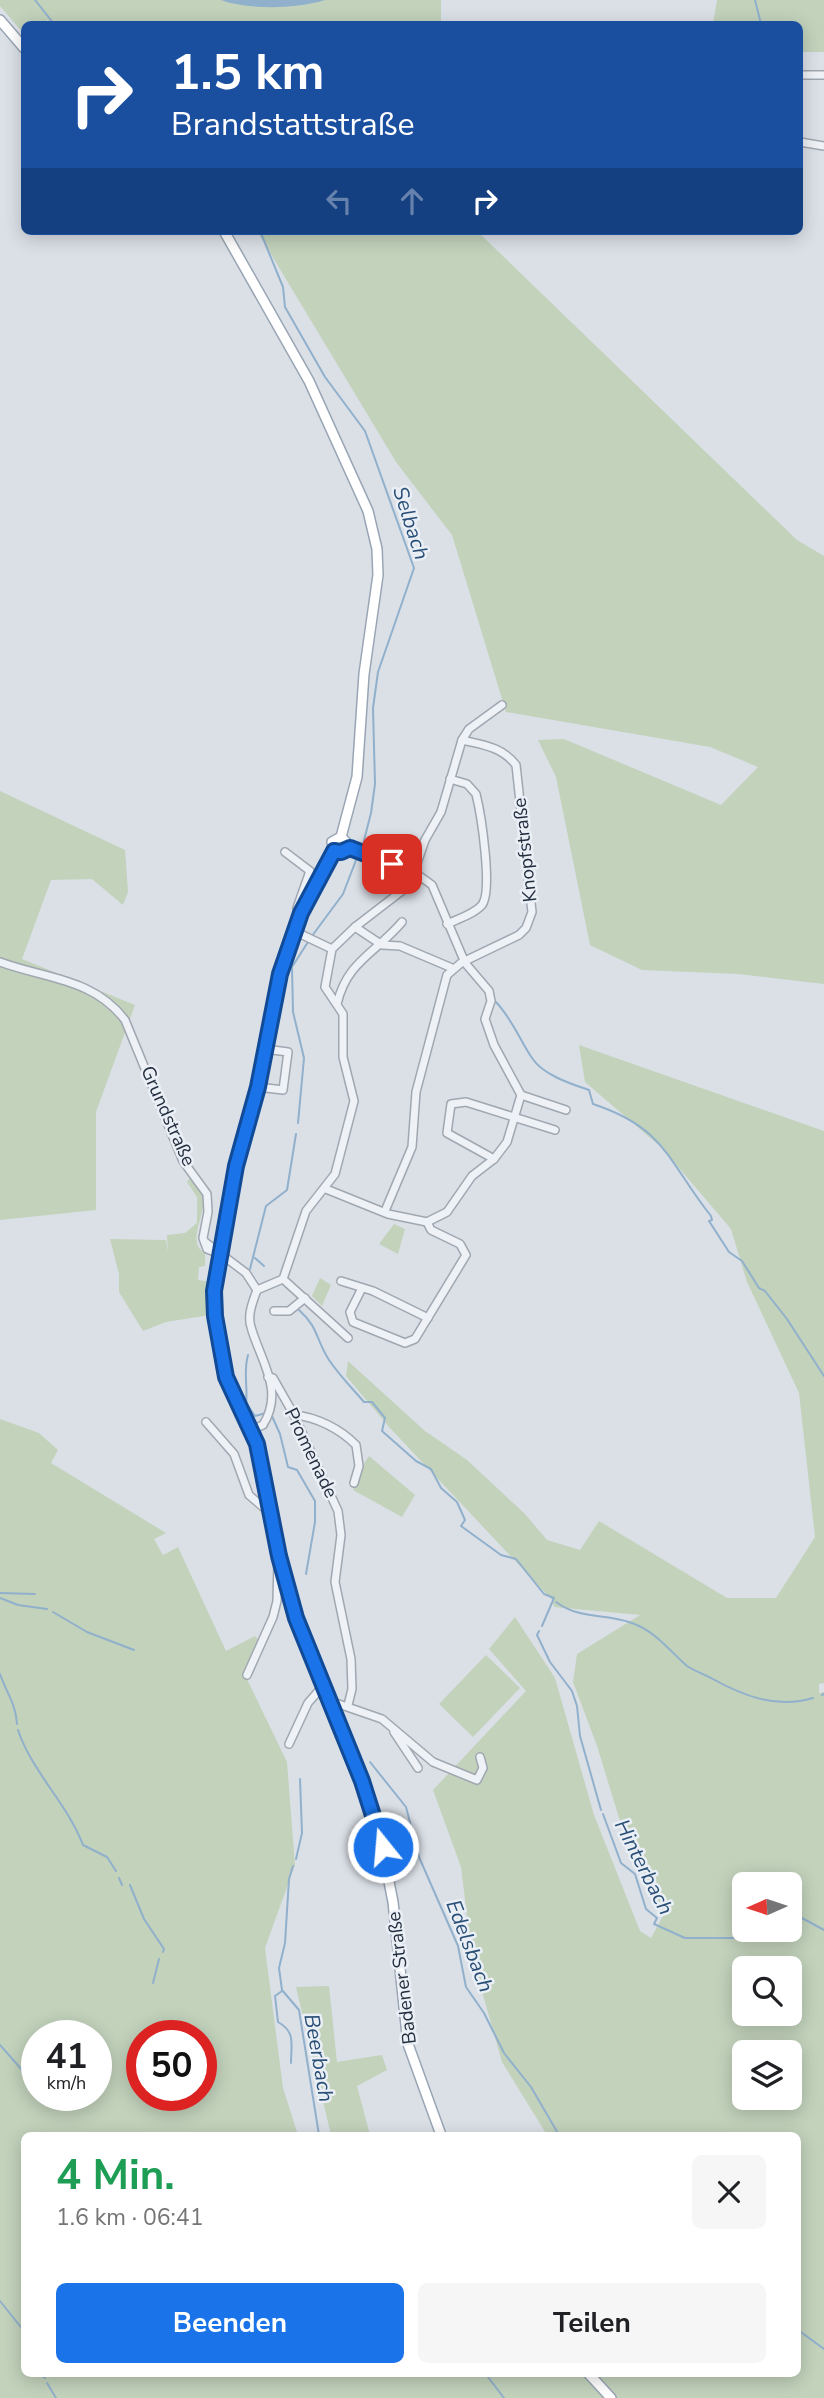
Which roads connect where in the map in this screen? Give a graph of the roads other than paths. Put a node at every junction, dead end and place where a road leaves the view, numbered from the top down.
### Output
1 (0, 20) edge
2 (21, 44) edge
3 (803, 75) edge
4 (824, 75) edge
5 (803, 142) edge
6 (824, 146) edge
7 (226, 235) edge
8 (502, 705) dead end
9 (462, 740) junction
10 (450, 779) junction
11 (341, 837) junction
12 (346, 848) junction
13 (334, 851) junction
14 (285, 852) dead end
15 (414, 872) junction
16 (301, 913) junction
17 (402, 922) dead end
18 (447, 923) junction
19 (355, 927) junction
20 (294, 931) junction
21 (382, 945) junction
22 (332, 949) junction
23 (464, 961) junction
24 (0, 962) edge
25 (452, 968) junction
26 (337, 1004) junction
27 (265, 1049) junction
28 (258, 1087) junction
29 (521, 1096) junction
30 (566, 1110) dead end
31 (516, 1116) junction
32 (555, 1130) dead end
33 (494, 1159) junction
34 (326, 1189) junction
35 (385, 1211) junction
36 (427, 1222) junction
37 (220, 1254) junction
38 (283, 1279) junction
39 (341, 1281) dead end
40 (362, 1289) junction
41 (257, 1290) junction
42 (304, 1298) junction
43 (274, 1311) dead end
44 (428, 1318) junction
45 (348, 1338) dead end
46 (268, 1377) junction
47 (294, 1415) junction
48 (206, 1422) dead end
49 (251, 1430) junction
50 (354, 1483) dead end
51 (270, 1513) junction
52 (279, 1556) junction
53 (247, 1675) dead end
54 (322, 1687) junction
55 (327, 1700) junction
56 (348, 1705) junction
57 (388, 1723) junction
58 (289, 1744) dead end
59 (480, 1758) dead end
60 (418, 1768) dead end
61 (440, 2132) edge
62 (592, 2377) edge
63 (611, 2398) edge

1 - 2 main road
3 - 4 street
5 - 6 street
7 - 11 main road
8 - 9 street
9 - 10 street
9 - 23 street, Knopfstraße
10 - 15 street
10 - 18 street
11 - 12 main road
11 - 13 main road
12 - 13 main road
12 - 15 street
13 - 16 main road, Badener Straße
14 - 16 street
15 - 18 street
15 - 19 street
16 - 20 main road, Badener Straße
17 - 21 street
18 - 23 street
19 - 21 street
19 - 22 street
20 - 22 street
20 - 27 main road, Badener Straße
21 - 25 street
21 - 26 street
22 - 26 street
23 - 25 street, Knopfstraße
23 - 29 street
24 - 37 street, Grundstraße
25 - 35 street
26 - 34 street
27 - 28 main road, Badener Straße
27 - 28 street
28 - 37 main road, Badener Straße
29 - 30 street
29 - 31 street
31 - 32 street
31 - 33 street
31 - 33 street
33 - 36 street
34 - 35 street
34 - 38 street
35 - 36 street
36 - 44 street
37 - 41 street, Grundstraße
37 - 49 main road, Badener Straße
38 - 41 street
38 - 42 street
39 - 40 street
40 - 44 street
40 - 44 street
41 - 46 street
42 - 43 street
42 - 45 street
46 - 47 street, Promenade
46 - 49 street
47 - 50 street
47 - 56 street, Promenade
48 - 51 street
49 - 51 main road, Badener Straße
51 - 52 main road, Badener Straße
52 - 53 street
52 - 54 main road, Badener Straße
54 - 55 main road, Badener Straße
54 - 58 street
55 - 56 street
55 - 61 main road, Badener Straße
56 - 57 street
57 - 59 street
57 - 60 street
62 - 63 main road

